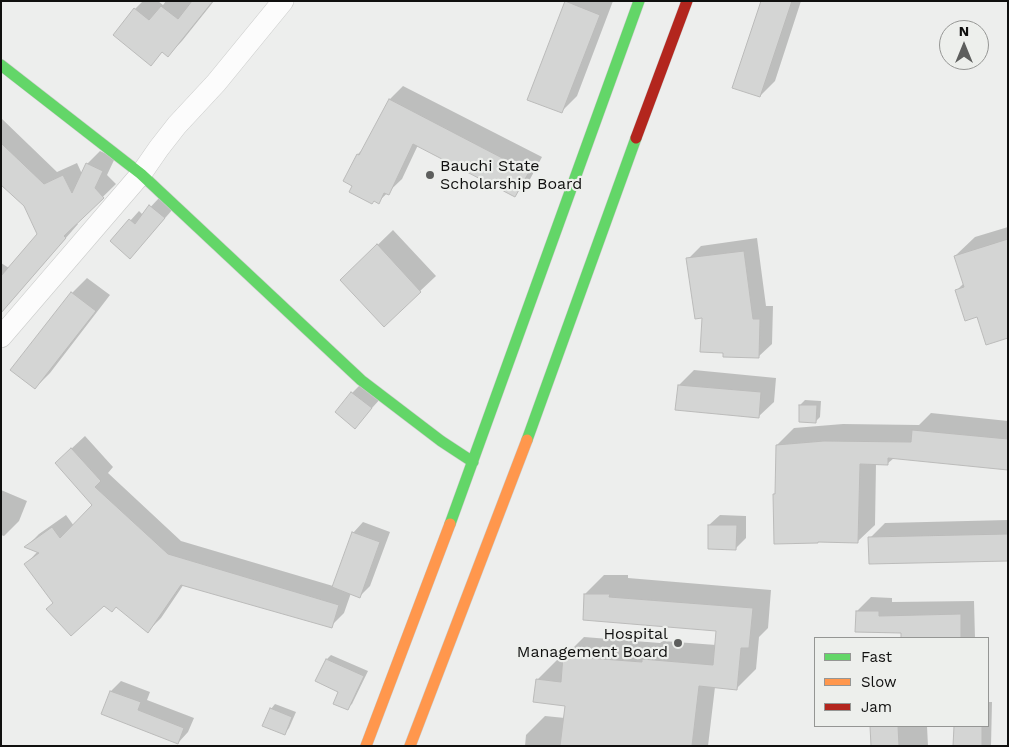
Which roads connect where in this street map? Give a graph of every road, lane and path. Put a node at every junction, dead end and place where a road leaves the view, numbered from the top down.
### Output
1 (283, 1) edge
2 (639, 1) edge
3 (687, 1) edge
4 (1, 65) edge
5 (141, 174) junction
6 (1, 337) edge
7 (473, 462) junction
8 (366, 746) edge
9 (410, 746) edge

1 - 5 street
2 - 7 street
3 - 9 street
4 - 5 street
5 - 6 street
5 - 7 street
7 - 8 street

